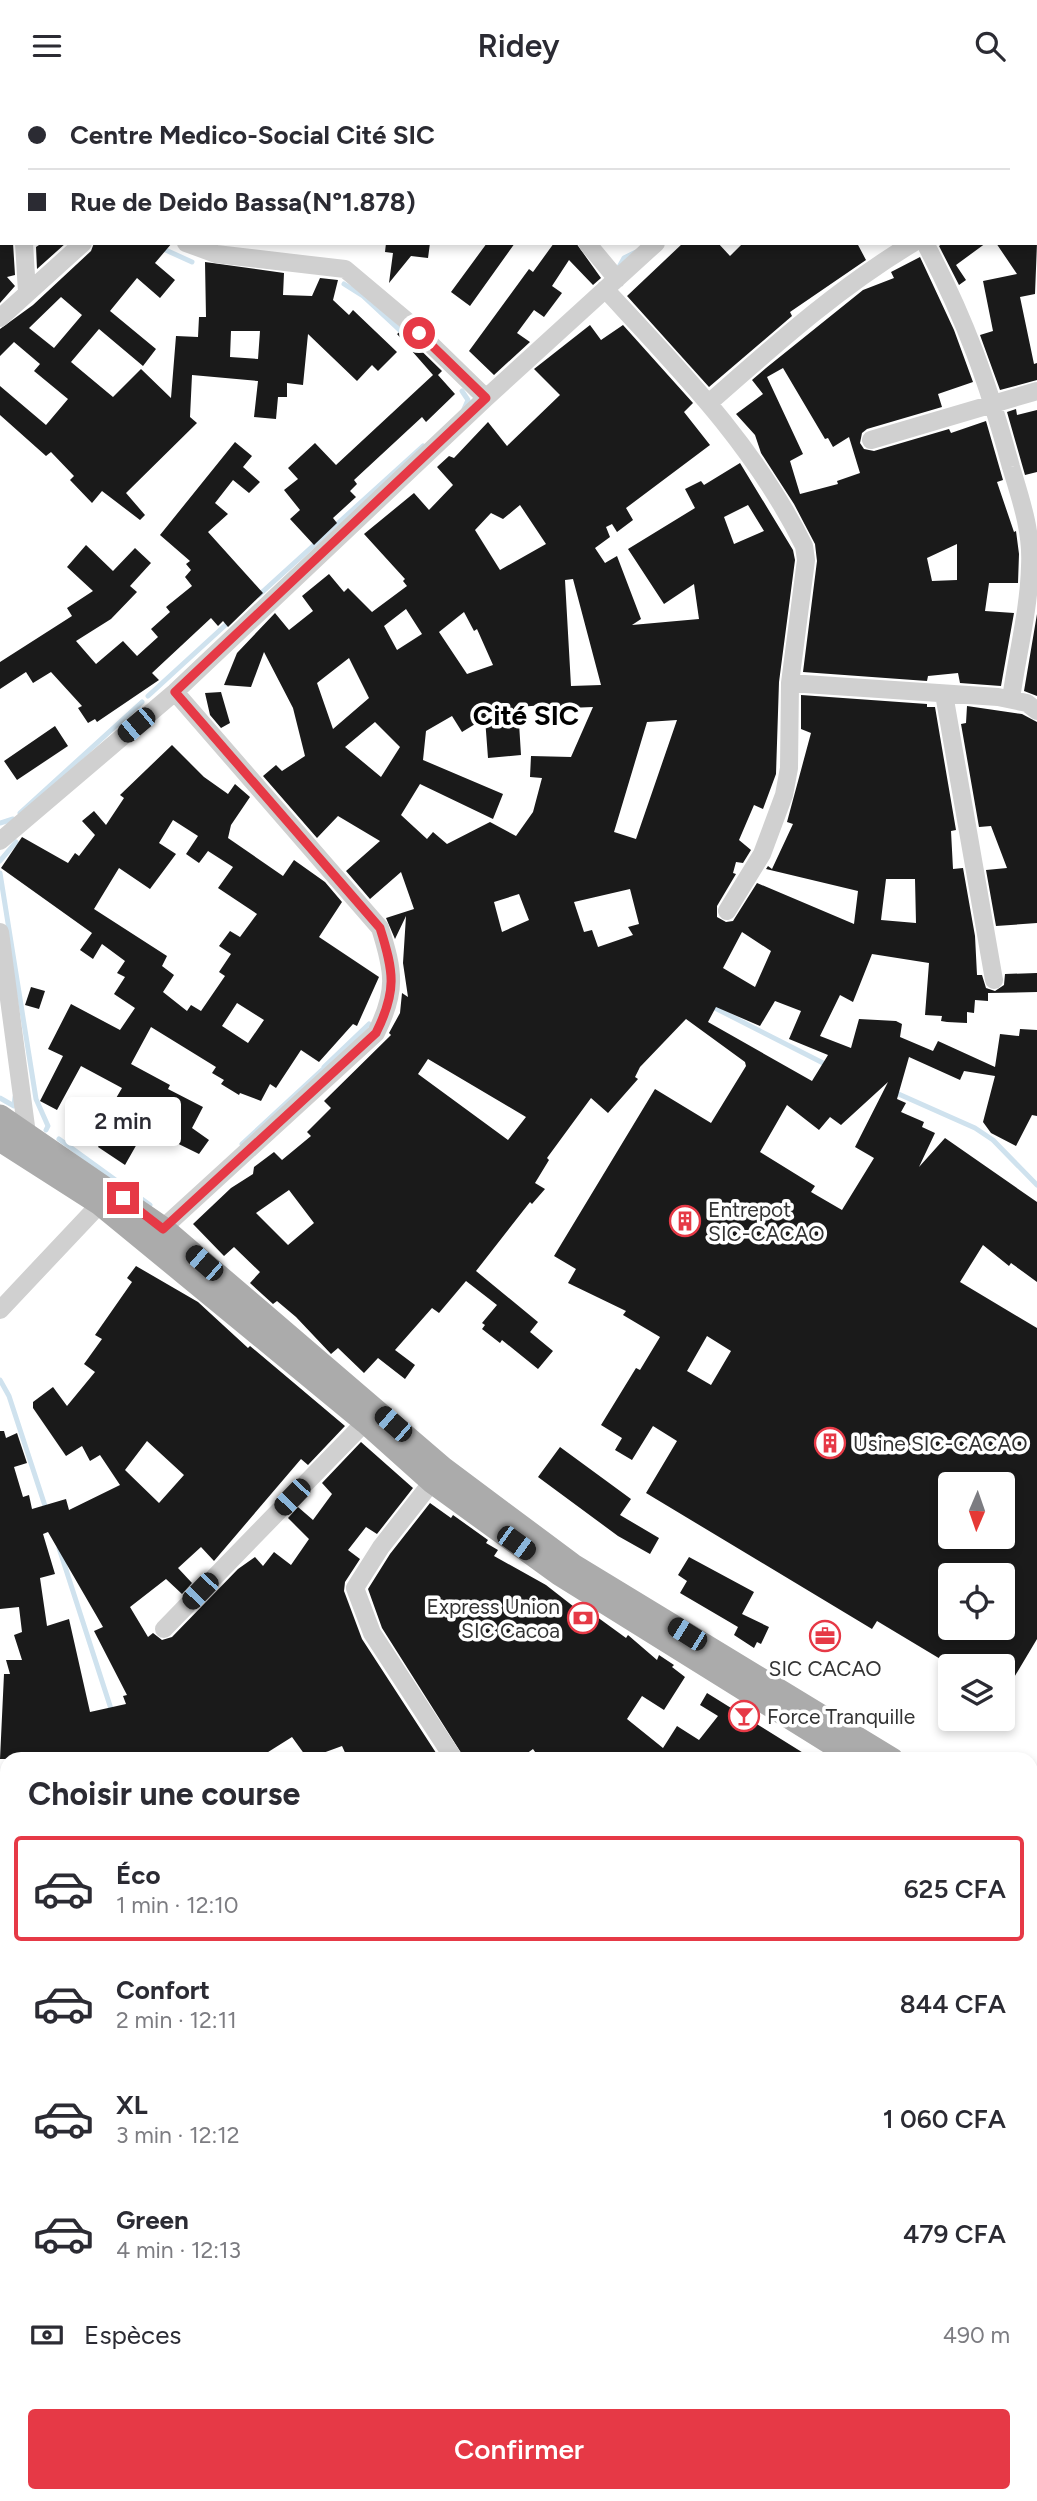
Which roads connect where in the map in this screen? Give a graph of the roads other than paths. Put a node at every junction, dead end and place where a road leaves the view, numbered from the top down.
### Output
1 (24, 245) edge
2 (81, 245) edge
3 (191, 245) edge
4 (588, 245) edge
5 (654, 245) edge
6 (910, 245) edge
7 (926, 245) edge
8 (611, 284) junction
9 (27, 292) junction
10 (0, 318) edge
11 (1037, 391) edge
12 (486, 398) junction
13 (993, 401) junction
14 (710, 402) junction
15 (871, 440) dead end
16 (790, 683) junction
17 (175, 692) junction
18 (944, 694) junction
19 (1011, 699) junction
20 (1037, 711) edge
21 (0, 841) edge
22 (727, 911) dead end
23 (0, 932) edge
24 (994, 980) dead end
25 (0, 1116) edge
26 (27, 1134) junction
27 (0, 1140) edge
28 (100, 1204) junction
29 (163, 1229) junction
30 (0, 1310) edge
31 (371, 1416) junction
32 (432, 1482) junction
33 (164, 1629) dead end
34 (449, 1752) edge
35 (845, 1752) edge
36 (880, 1752) edge

1 - 9 street
2 - 9 street
3 - 12 street
4 - 8 street
5 - 8 street
6 - 14 street
7 - 13 street
8 - 12 street
8 - 14 street
9 - 10 street
11 - 13 street
12 - 17 street
13 - 15 street
13 - 19 street
14 - 16 street
16 - 18 street
16 - 22 street
17 - 21 street
17 - 29 street
18 - 19 street
18 - 24 street
19 - 20 street
23 - 26 street
25 - 26 main road
26 - 29 main road
27 - 28 main road
28 - 30 street
28 - 31 main road
29 - 31 main road
31 - 32 main road
31 - 33 street
31 - 36 main road
32 - 34 street
32 - 35 main road

